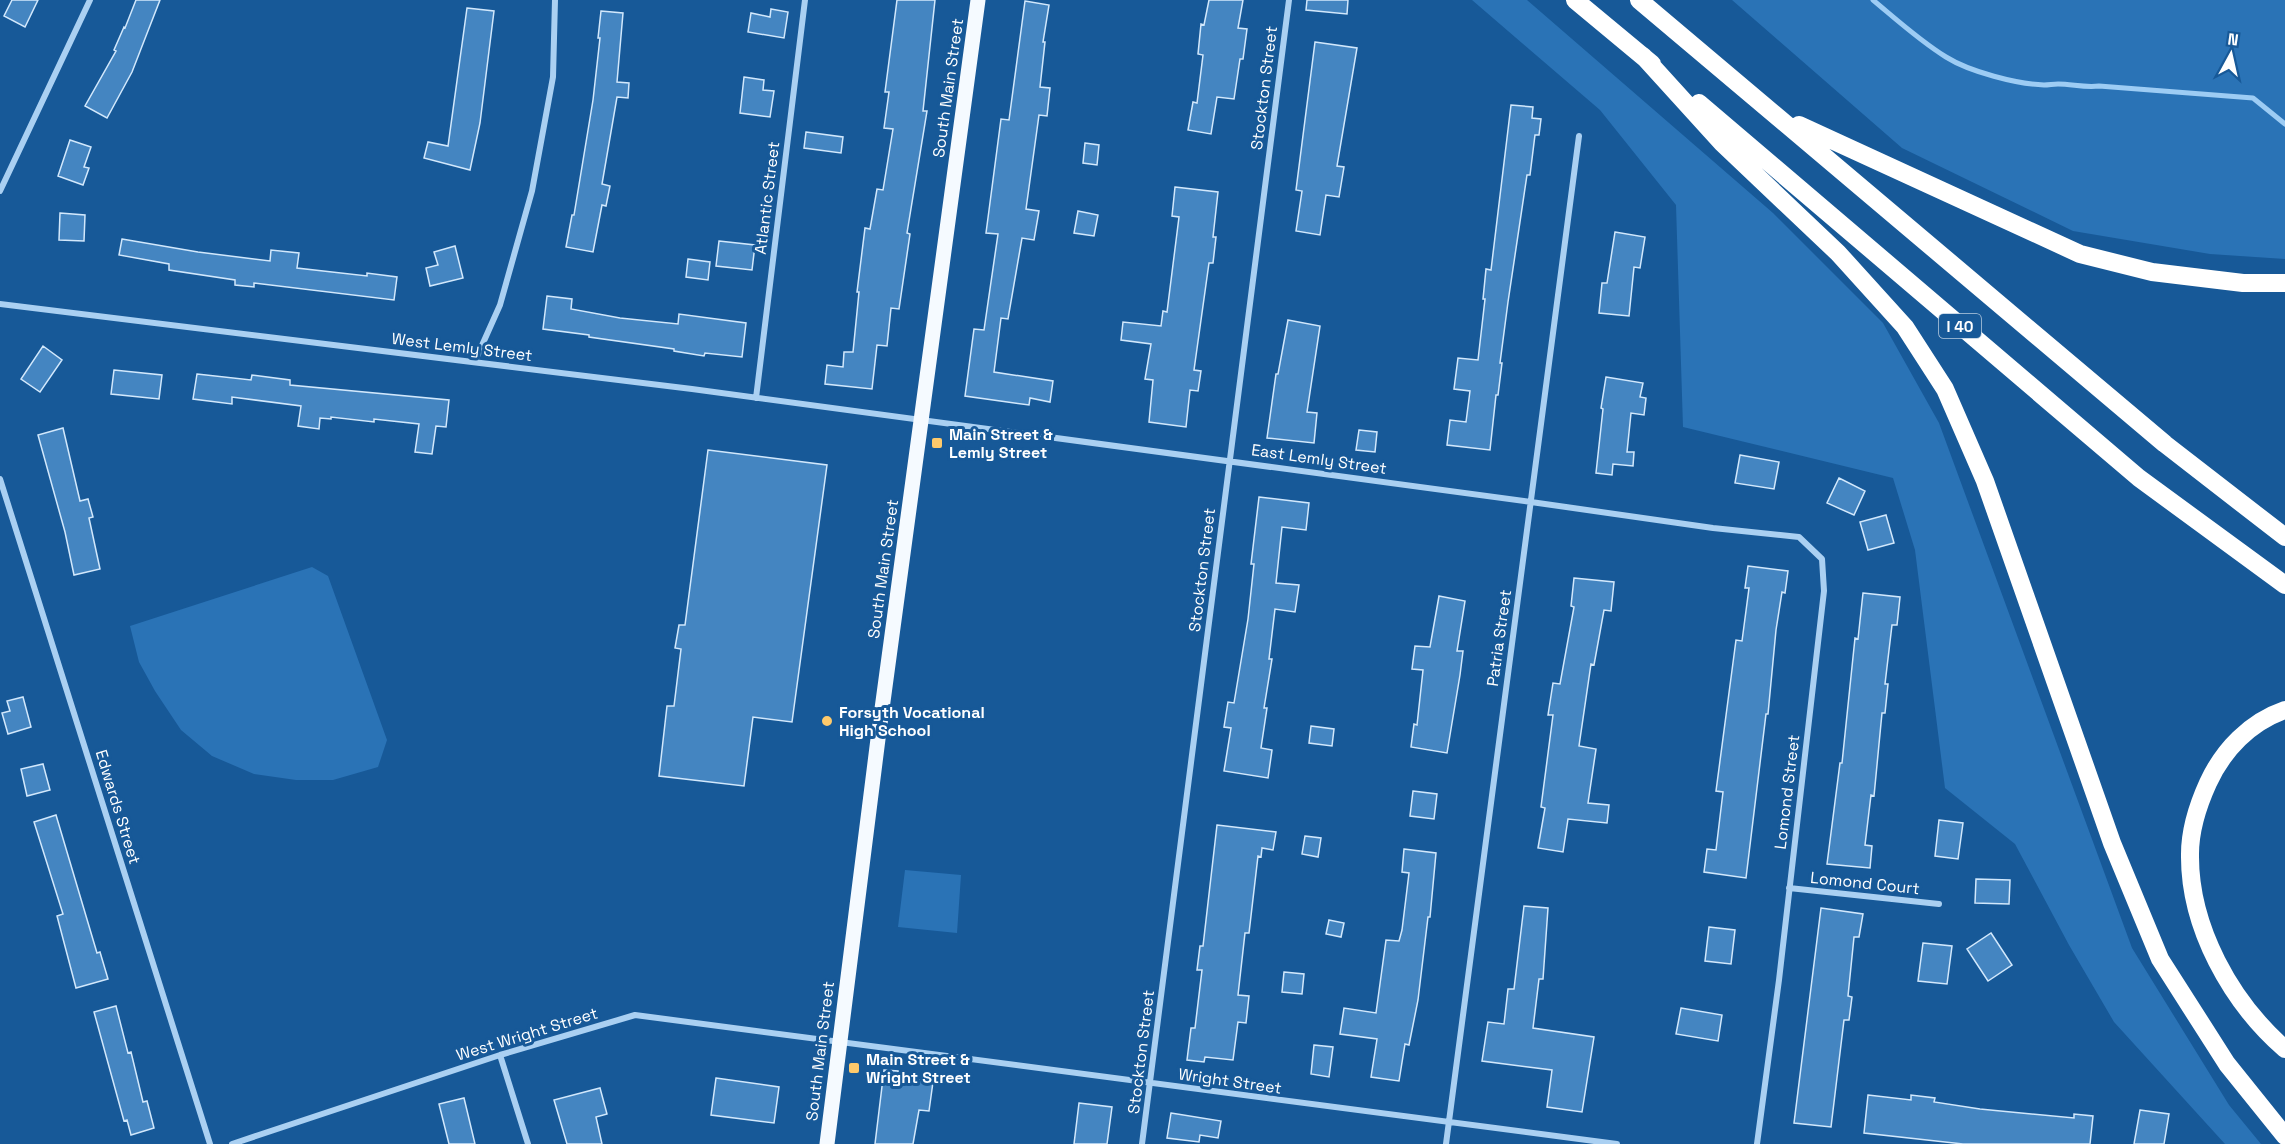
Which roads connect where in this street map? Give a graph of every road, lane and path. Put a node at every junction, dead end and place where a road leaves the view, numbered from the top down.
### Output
1 (90, 0) edge
2 (555, 0) edge
3 (805, 0) edge
4 (978, 0) edge
5 (1289, 0) edge
6 (1575, 0) edge
7 (1639, 0) edge
8 (1643, 56) junction
9 (1777, 115) junction
10 (1579, 136) dead end
11 (0, 191) edge
12 (2285, 283) edge
13 (0, 304) edge
14 (475, 362) junction
15 (756, 399) junction
16 (921, 421) junction
17 (1230, 461) junction
18 (0, 479) edge
19 (1531, 502) junction
20 (1713, 528) joint
21 (2285, 537) edge
22 (2285, 585) edge
23 (2285, 710) edge
24 (1789, 888) junction
25 (1939, 904) dead end
26 (840, 1042) junction
27 (2285, 1049) edge
28 (500, 1055) junction
29 (1150, 1084) junction
30 (1449, 1124) junction
31 (2285, 1136) edge
32 (210, 1144) edge
33 (232, 1144) edge
34 (528, 1144) edge
35 (827, 1144) edge
36 (1142, 1144) edge
37 (1446, 1144) edge
38 (1617, 1144) edge
39 (1757, 1144) edge

1 - 11 street
2 - 14 street
3 - 15 street, Atlantic Street
4 - 16 main road, South Main Street
5 - 17 street, Stockton Street
6 - 8 highway, I 40
7 - 9 highway, I 40
8 - 22 highway, I 40
8 - 31 highway
9 - 12 highway
9 - 21 highway, I 40
10 - 19 street, Patria Street
13 - 14 street, West Lemly Street
14 - 15 street, West Lemly Street
15 - 16 street, West Lemly Street
16 - 17 street, East Lemly Street
16 - 26 main road, South Main Street
17 - 19 street, East Lemly Street
17 - 29 street, Stockton Street
18 - 32 street, Edwards Street
19 - 20 street, East Lemly Street
19 - 30 street, Patria Street
20 - 24 street, Lomond Street
23 - 27 highway
24 - 25 street, Lomond Court
24 - 39 street, Lomond Street
26 - 28 street, West Wright Street
26 - 29 street, Wright Street
26 - 35 main road, South Main Street
28 - 33 street, West Wright Street
28 - 34 street
29 - 30 street, Wright Street
29 - 36 street, Stockton Street
30 - 37 street, Patria Street
30 - 38 street, Wright Street

